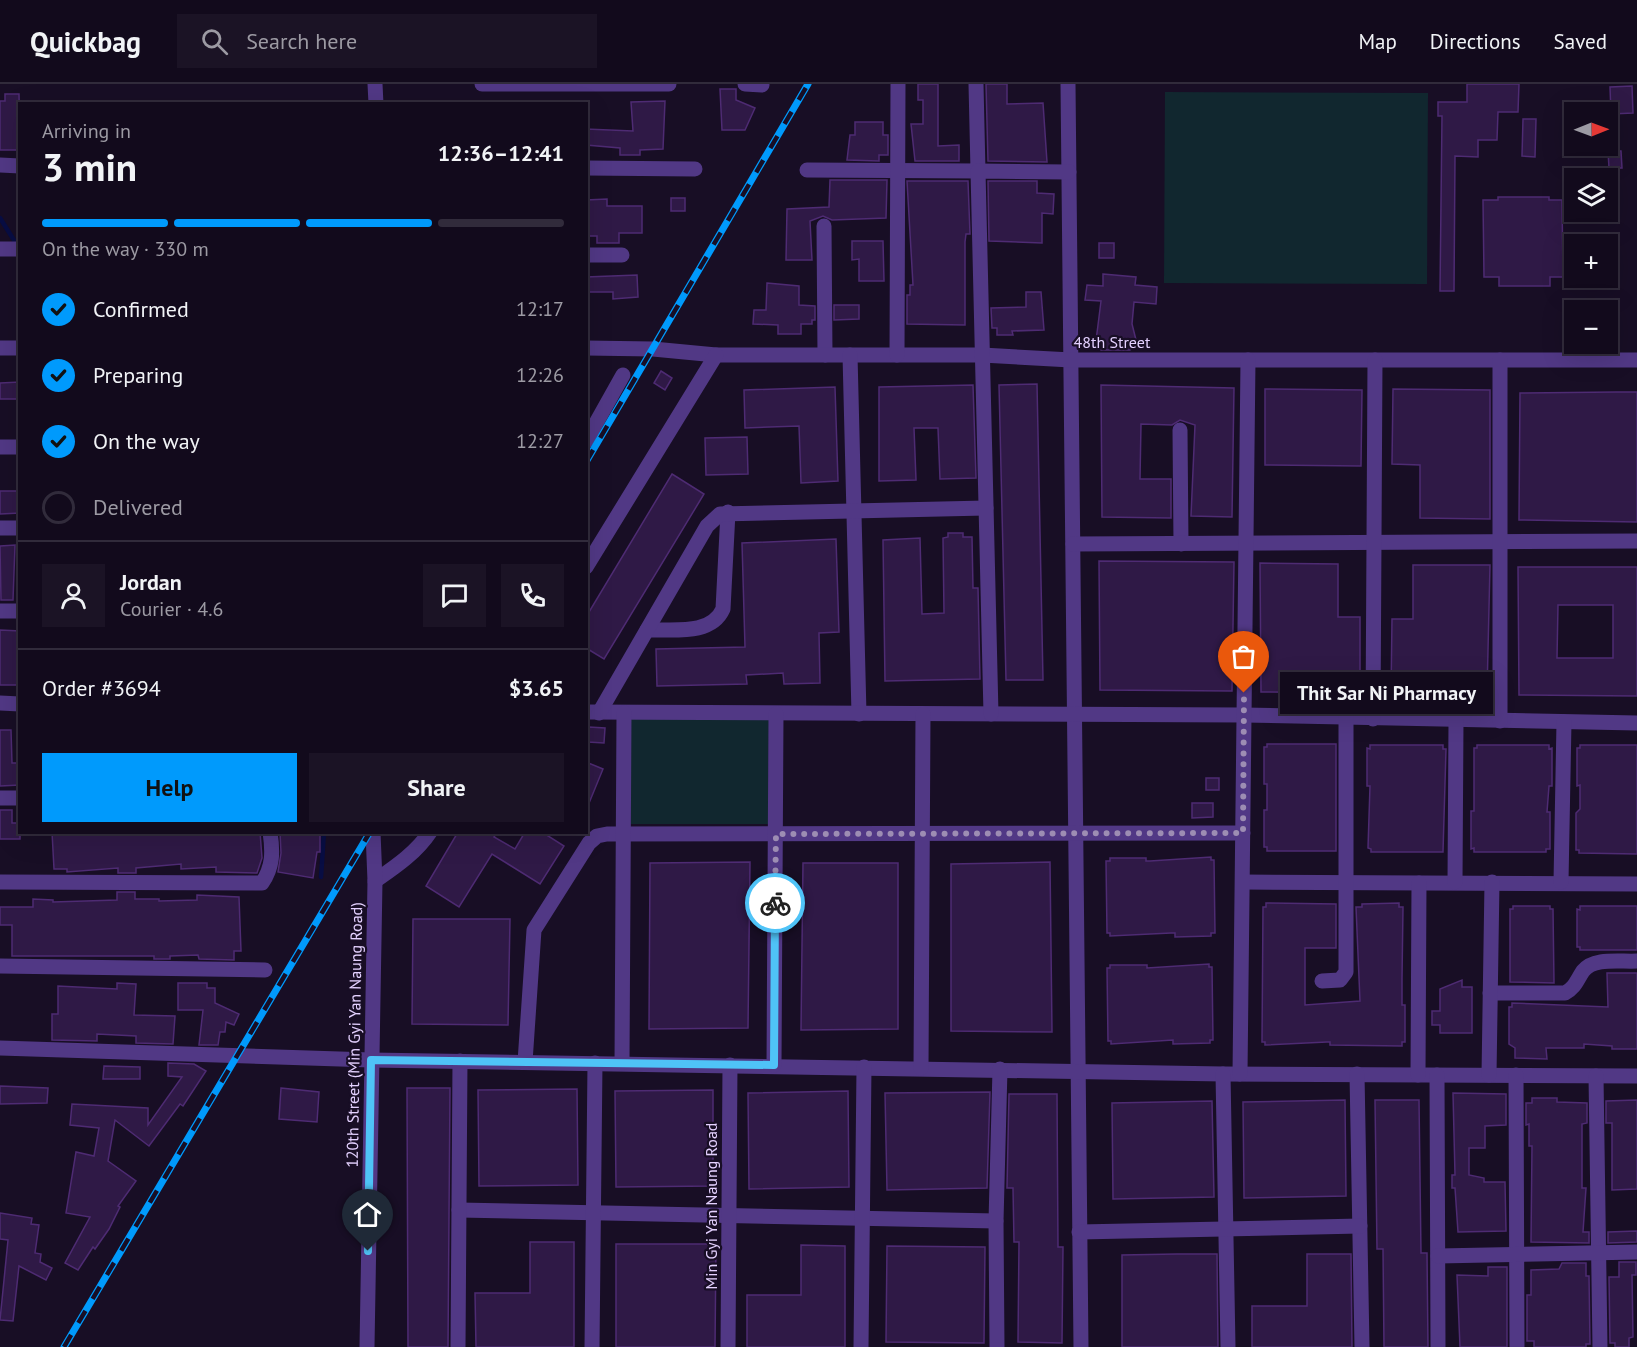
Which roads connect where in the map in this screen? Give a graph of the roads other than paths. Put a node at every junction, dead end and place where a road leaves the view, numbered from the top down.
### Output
1 (375, 84) edge
2 (482, 84) edge
3 (669, 84) edge
4 (745, 84) edge
5 (898, 84) edge
6 (976, 84) edge
7 (1068, 84) edge
8 (762, 85) edge
9 (375, 102) edge
10 (0, 165) edge
11 (18, 166) edge
12 (588, 168) edge
13 (695, 169) dead end
14 (807, 170) dead end
15 (898, 170) junction
16 (978, 171) junction
17 (1069, 172) junction
18 (824, 226) dead end
19 (588, 255) edge
20 (622, 255) dead end
21 (0, 348) edge
22 (18, 348) edge
23 (588, 348) edge
24 (716, 354) junction
25 (825, 355) junction
26 (850, 355) junction
27 (897, 355) junction
28 (982, 355) junction
29 (1071, 360) junction
30 (1248, 360) junction
31 (1375, 360) junction
32 (1500, 360) junction
33 (1637, 360) edge
34 (623, 375) dead end
35 (1180, 430) dead end
36 (588, 437) edge
37 (0, 447) edge
38 (18, 447) edge
39 (986, 508) junction
40 (852, 510) junction
41 (728, 512) junction
42 (0, 528) edge
43 (18, 528) edge
44 (1637, 541) edge
45 (1374, 542) junction
46 (1500, 542) junction
47 (1246, 543) junction
48 (1073, 544) junction
49 (1180, 544) junction
50 (588, 564) edge
51 (0, 611) edge
52 (18, 611) edge
53 (647, 630) junction
54 (0, 703) edge
55 (18, 704) edge
56 (592, 712) edge
57 (624, 713) junction
58 (776, 714) junction
59 (859, 714) junction
60 (922, 714) junction
61 (991, 714) junction
62 (1074, 714) junction
63 (1244, 715) junction
64 (1346, 718) junction
65 (1373, 719) junction
66 (1456, 721) junction
67 (1500, 722) junction
68 (1564, 723) junction
69 (1637, 723) edge
70 (0, 798) edge
71 (18, 798) edge
72 (1076, 833) junction
73 (1243, 833) junction
74 (270, 834) edge
75 (373, 834) edge
76 (429, 834) edge
77 (623, 834) junction
78 (776, 834) junction
79 (923, 834) junction
80 (375, 881) junction
81 (0, 882) edge
82 (1242, 882) junction
83 (1455, 882) junction
84 (1492, 882) junction
85 (1561, 882) junction
86 (1419, 883) junction
87 (1347, 884) junction
88 (1637, 884) edge
89 (1637, 961) edge
90 (0, 966) edge
91 (265, 970) dead end
92 (1322, 981) dead end
93 (1490, 993) junction
94 (0, 1048) edge
95 (371, 1060) junction
96 (460, 1061) junction
97 (525, 1062) junction
98 (595, 1063) junction
99 (622, 1064) junction
100 (730, 1065) junction
101 (774, 1065) junction
102 (864, 1067) junction
103 (921, 1068) junction
104 (1000, 1069) junction
105 (1078, 1071) junction
106 (1223, 1074) junction
107 (1240, 1074) junction
108 (1357, 1074) junction
109 (1418, 1075) junction
110 (1437, 1075) junction
111 (1489, 1075) junction
112 (1516, 1075) junction
113 (1596, 1076) junction
114 (1637, 1076) edge
115 (459, 1210) junction
116 (593, 1213) junction
117 (729, 1216) junction
118 (863, 1219) junction
119 (996, 1221) junction
120 (1360, 1226) junction
121 (1226, 1229) junction
122 (1079, 1232) junction
123 (1599, 1252) junction
124 (1637, 1252) edge
125 (1517, 1254) junction
126 (1438, 1256) junction
127 (367, 1347) edge
128 (458, 1347) edge
129 (592, 1347) edge
130 (728, 1347) edge
131 (861, 1347) edge
132 (997, 1347) edge
133 (1081, 1347) edge
134 (1228, 1347) edge
135 (1362, 1347) edge
136 (1438, 1347) edge
137 (1517, 1347) edge
138 (1600, 1347) edge

1 - 9 street
2 - 3 street
4 - 8 street
5 - 15 street
6 - 16 street
7 - 17 street
10 - 11 street
12 - 13 street
14 - 15 street
15 - 16 street
15 - 27 street
16 - 17 street
16 - 28 street
17 - 29 street
18 - 25 street
19 - 20 street
21 - 22 street
23 - 24 street, 48th Street
24 - 25 street, 48th Street
24 - 50 street
25 - 26 street, 48th Street
26 - 27 street, 48th Street
26 - 40 street
27 - 28 street, 48th Street
28 - 29 street, 48th Street
28 - 39 street
29 - 30 street, 48th Street
29 - 48 street
30 - 31 street, 48th Street
30 - 47 street
31 - 32 street, 48th Street
31 - 45 street
32 - 33 street, 48th Street
32 - 46 street
34 - 36 street
35 - 49 street
37 - 38 street
39 - 40 street
39 - 61 street
40 - 41 street
40 - 59 street
41 - 53 street
41 - 53 street
42 - 43 street
44 - 46 street
45 - 46 street
45 - 47 street
45 - 65 street
46 - 67 street
47 - 49 street
47 - 63 street
48 - 49 street
48 - 62 street
51 - 52 street
53 - 56 street
54 - 55 street
56 - 57 street
57 - 58 street
57 - 77 street
58 - 59 street
58 - 78 street
59 - 60 street
60 - 61 street
60 - 79 street
61 - 62 street
62 - 63 street
62 - 72 street
63 - 64 street
63 - 73 street
64 - 65 street
64 - 87 street
65 - 66 street
66 - 67 street
66 - 83 street
67 - 68 street
68 - 69 street
68 - 85 street
70 - 71 street
72 - 73 street
72 - 79 street
72 - 105 street
73 - 82 street
74 - 81 street
75 - 80 street, 120th Street (Min Gyi Yan Naung Road)
76 - 80 street
77 - 78 street
77 - 97 street
77 - 99 street
78 - 79 street
78 - 101 street
79 - 103 street
80 - 95 street, 120th Street (Min Gyi Yan Naung Road)
82 - 87 street
82 - 107 street
83 - 84 street
83 - 86 street
84 - 85 street
84 - 93 street
85 - 88 street
86 - 87 street
86 - 109 street
87 - 92 street
89 - 93 street
90 - 91 street
93 - 111 street
94 - 95 street
95 - 96 street
95 - 127 street, 120th Street (Min Gyi Yan Naung Road)
96 - 97 street
96 - 115 street
97 - 98 street
98 - 99 street
98 - 116 street
99 - 100 street
100 - 101 street
100 - 117 street, Min Gyi Yan Naung Road
101 - 102 street
102 - 103 street
102 - 118 street
103 - 104 street
104 - 105 street
104 - 119 street
105 - 106 street
105 - 122 street
106 - 107 street
106 - 121 street
107 - 108 street
108 - 109 street
108 - 120 street
109 - 110 street
110 - 111 street
110 - 126 street
111 - 112 street
112 - 113 street
112 - 125 street
113 - 114 street
113 - 123 street
115 - 116 street
115 - 128 street
116 - 117 street
116 - 129 street
117 - 118 street
117 - 130 street, Min Gyi Yan Naung Road
118 - 119 street
118 - 131 street
119 - 132 street
120 - 121 street
120 - 135 street
121 - 122 street
121 - 134 street
122 - 133 street
123 - 124 street
123 - 125 street
123 - 138 street
125 - 126 street
125 - 137 street
126 - 136 street

